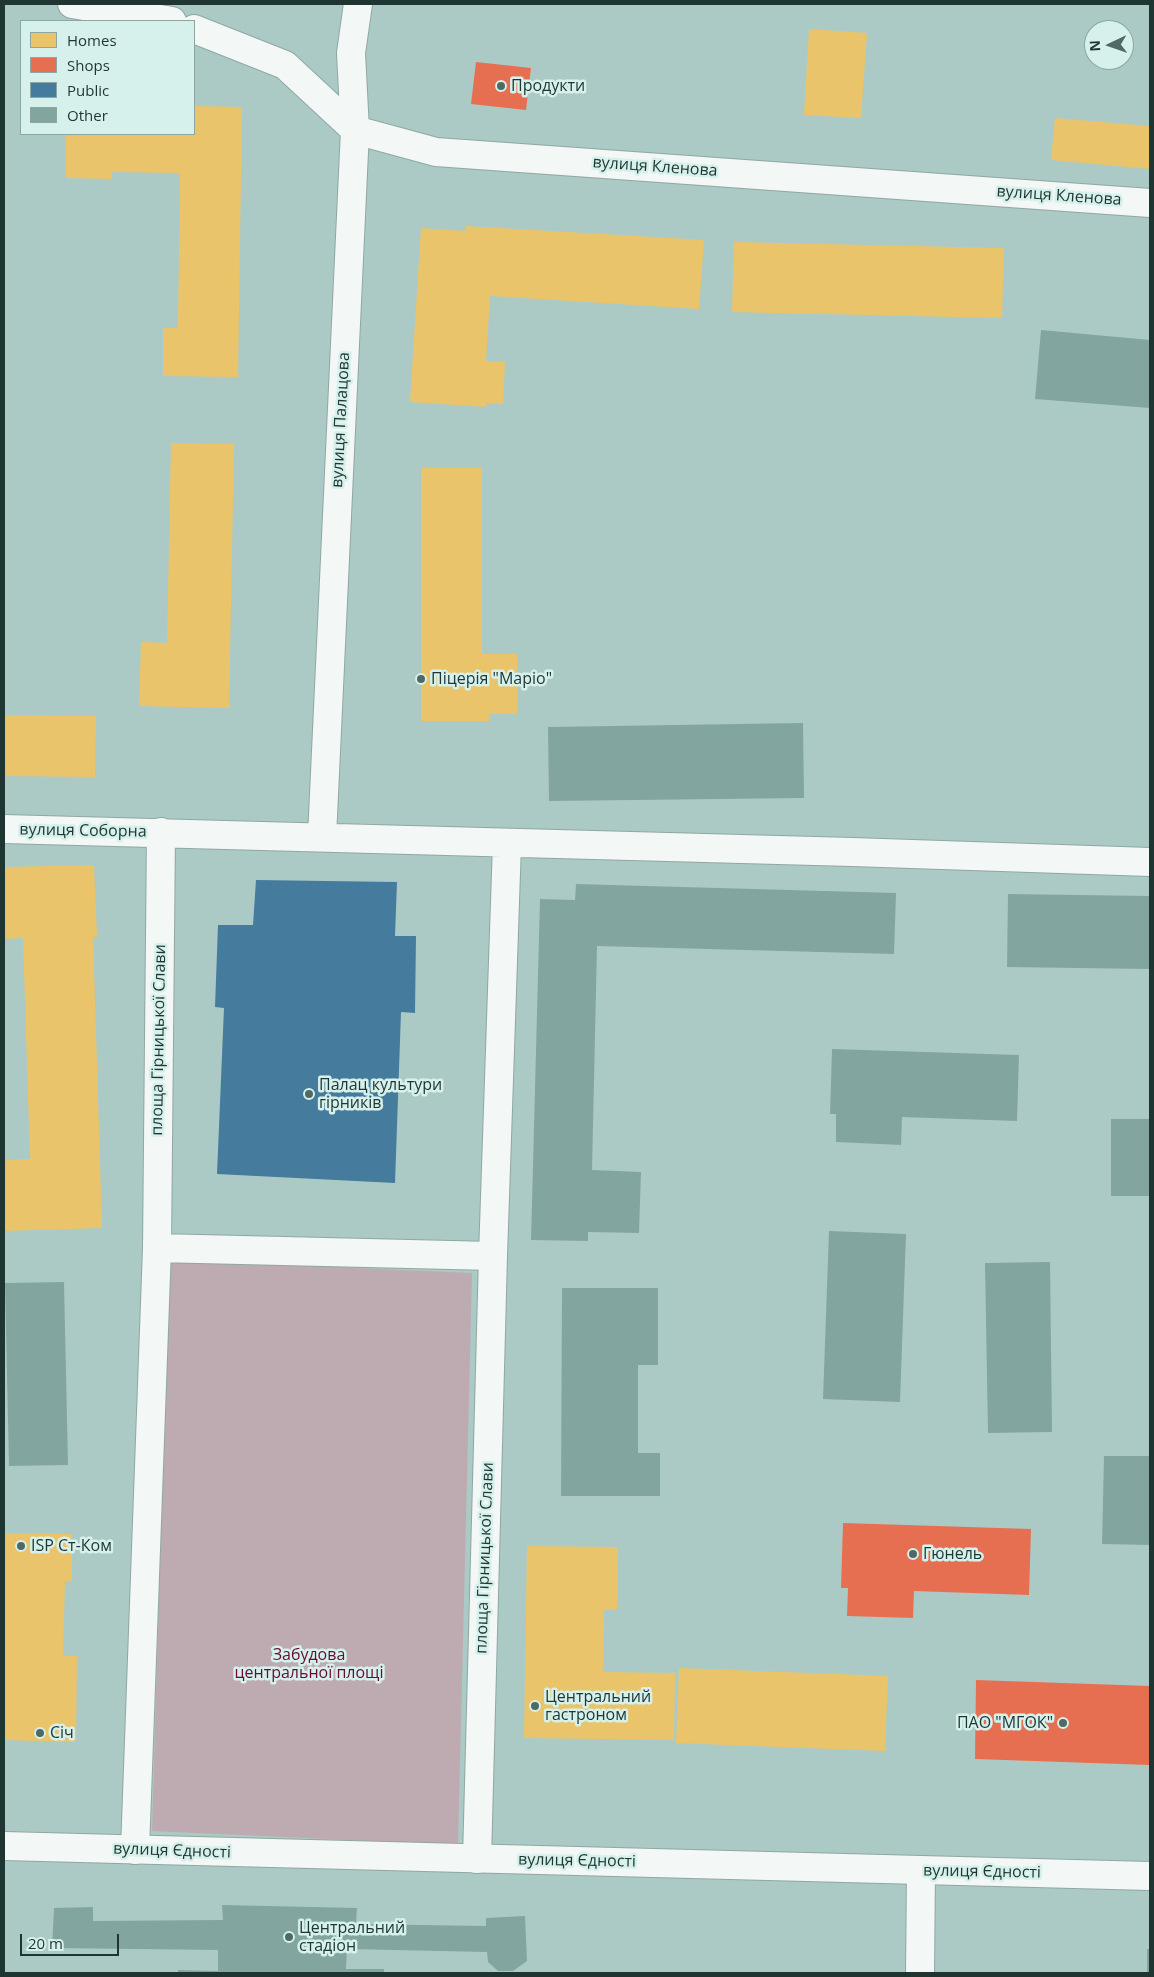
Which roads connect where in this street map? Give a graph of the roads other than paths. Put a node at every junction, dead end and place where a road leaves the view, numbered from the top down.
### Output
1 (72, 4) edge
2 (358, 4) edge
3 (166, 20) edge
4 (195, 29) edge
5 (355, 130) junction
6 (1150, 203) edge
7 (4, 829) edge
8 (162, 832) junction
9 (322, 837) junction
10 (508, 843) junction
11 (1150, 862) edge
12 (157, 1248) junction
13 (494, 1256) junction
14 (4, 1846) edge
15 (135, 1850) junction
16 (477, 1859) junction
17 (921, 1870) junction
18 (1150, 1876) edge
19 (920, 1973) edge

1 - 3 street
2 - 5 street, вулиця Палацова
4 - 5 street, вулиця Кленова
5 - 6 street, вулиця Кленова
5 - 9 street, вулиця Палацова
7 - 8 street, вулиця Соборна
8 - 9 street, вулиця Соборна
8 - 12 street, площа Гірницької Слави
9 - 10 street, вулиця Соборна
10 - 11 street, вулиця Соборна
10 - 13 street, площа Гірницької Слави
12 - 13 street
12 - 15 street, площа Гірницької Слави
13 - 16 street, площа Гірницької Слави
14 - 15 street, вулиця Єдності
15 - 16 street, вулиця Єдності
16 - 17 street, вулиця Єдності
17 - 18 street, вулиця Єдності
17 - 19 street

